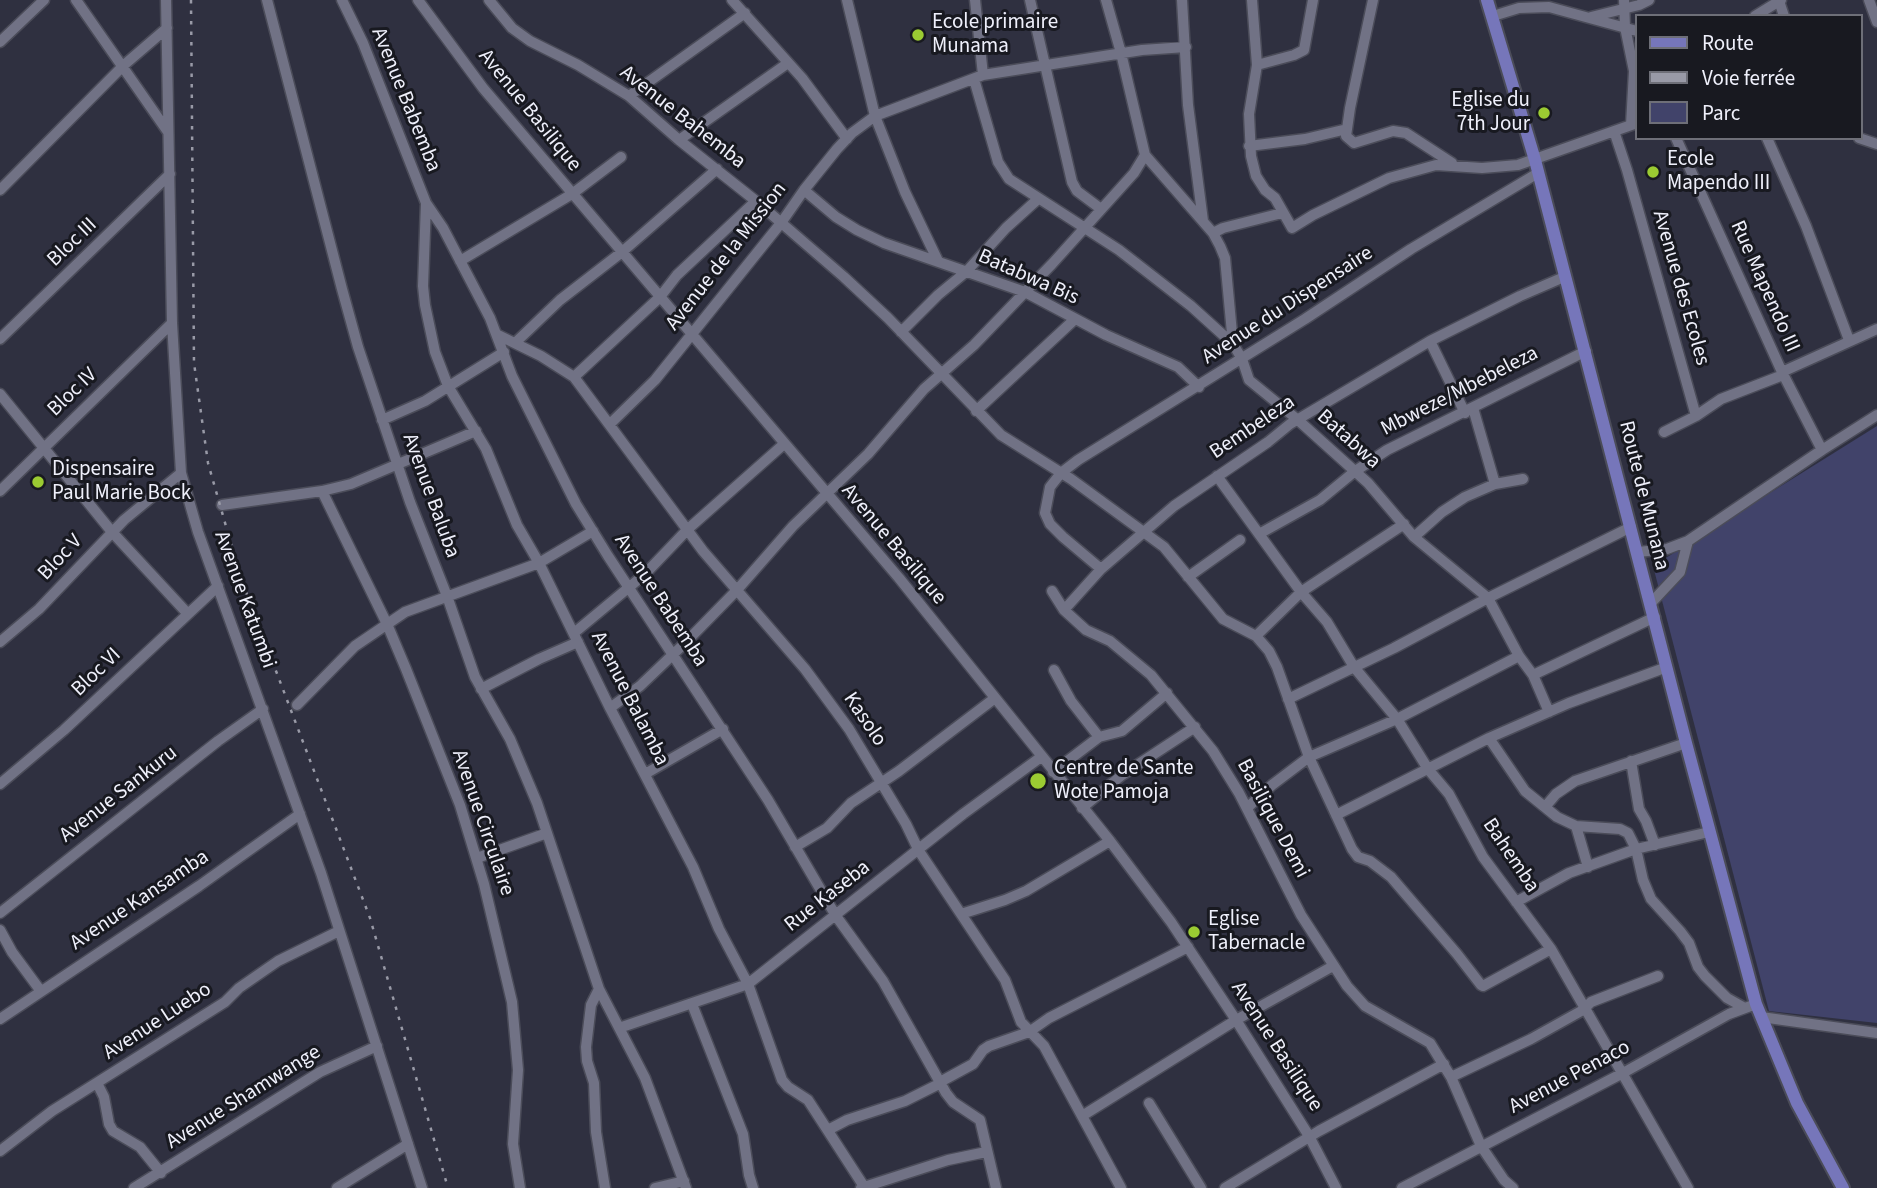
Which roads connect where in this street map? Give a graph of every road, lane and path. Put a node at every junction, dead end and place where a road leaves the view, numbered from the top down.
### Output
1 (44, 0) edge
2 (76, 0) edge
3 (166, 0) edge
4 (267, 0) edge
5 (342, 0) edge
6 (418, 0) edge
7 (489, 0) edge
8 (732, 0) edge
9 (847, 0) edge
10 (975, 0) edge
11 (1030, 0) edge
12 (1106, 0) edge
13 (1182, 0) edge
14 (1252, 0) edge
15 (1313, 0) edge
16 (1373, 0) edge
17 (1487, 0) edge
18 (1649, 0) edge
19 (1869, 0) edge
20 (1779, 1) edge
21 (1623, 5) edge
22 (746, 13) junction
23 (1758, 14) edge
24 (1493, 16) junction
25 (1590, 18) junction
26 (1877, 22) edge
27 (1625, 27) junction
28 (167, 28) junction
29 (1636, 31) edge
30 (0, 43) edge
31 (1186, 47) junction
32 (1121, 53) junction
33 (788, 63) junction
34 (124, 65) junction
35 (1257, 65) junction
36 (1045, 66) junction
37 (978, 77) junction
38 (629, 96) junction
39 (875, 116) junction
40 (1634, 124) edge
41 (1347, 129) junction
42 (1614, 131) junction
43 (169, 133) junction
44 (847, 139) junction
45 (679, 140) junction
46 (1677, 140) edge
47 (1768, 140) edge
48 (1249, 146) junction
49 (1145, 155) junction
50 (621, 157) dead end
51 (1535, 160) junction
52 (1455, 165) junction
53 (717, 169) junction
54 (1538, 173) junction
55 (170, 174) junction
56 (0, 190) edge
57 (804, 190) junction
58 (572, 194) junction
59 (1038, 199) junction
60 (756, 201) junction
61 (426, 203) junction
62 (1098, 213) junction
63 (1282, 213) junction
64 (1203, 221) junction
65 (781, 223) junction
66 (1087, 228) junction
67 (1213, 233) junction
68 (622, 252) junction
69 (460, 261) junction
70 (938, 261) junction
71 (967, 271) junction
72 (1564, 277) junction
73 (1025, 292) junction
74 (660, 297) junction
75 (1075, 319) junction
76 (172, 323) junction
77 (1877, 329) edge
78 (901, 332) junction
79 (498, 335) junction
80 (692, 335) junction
81 (0, 339) edge
82 (1849, 340) junction
83 (1430, 341) junction
84 (516, 342) junction
85 (1233, 344) junction
86 (1586, 351) junction
87 (504, 352) junction
88 (1242, 359) junction
89 (942, 373) junction
90 (1783, 374) junction
91 (574, 377) junction
92 (449, 386) junction
93 (1199, 387) junction
94 (0, 394) edge
95 (976, 411) junction
96 (1469, 411) junction
97 (1877, 415) edge
98 (1696, 416) junction
99 (382, 420) junction
100 (1298, 420) junction
101 (611, 423) junction
102 (476, 431) junction
103 (1664, 432) dead end
104 (784, 444) junction
105 (44, 448) junction
106 (1822, 450) junction
107 (397, 465) junction
108 (1354, 471) junction
109 (181, 473) junction
110 (1061, 473) junction
111 (1217, 476) junction
112 (1523, 479) dead end
113 (1495, 484) junction
114 (0, 491) edge
115 (322, 491) junction
116 (826, 495) junction
117 (222, 505) dead end
118 (1404, 524) junction
119 (1631, 527) junction
120 (688, 529) junction
121 (593, 531) junction
122 (113, 532) junction
123 (1143, 533) junction
124 (1259, 534) junction
125 (1414, 537) junction
126 (1240, 540) dead end
127 (1688, 541) junction
128 (1638, 552) junction
129 (539, 563) junction
130 (1101, 569) junction
131 (1188, 577) junction
132 (218, 586) junction
133 (630, 587) junction
134 (737, 590) junction
135 (1052, 591) dead end
136 (1301, 592) junction
137 (447, 596) junction
138 (1488, 598) junction
139 (1651, 603) junction
140 (1064, 610) junction
141 (188, 614) junction
142 (1654, 617) junction
143 (387, 624) junction
144 (1256, 636) junction
145 (576, 638) junction
146 (0, 642) edge
147 (673, 656) junction
148 (1519, 656) junction
149 (1354, 667) junction
150 (1667, 667) junction
151 (1054, 670) dead end
152 (1533, 675) junction
153 (481, 689) junction
154 (1167, 693) junction
155 (995, 698) junction
156 (1288, 699) junction
157 (297, 705) dead end
158 (610, 708) junction
159 (263, 709) junction
160 (1549, 712) junction
161 (1396, 719) junction
162 (1195, 727) junction
163 (723, 729) junction
164 (1099, 737) junction
165 (1489, 738) junction
166 (1686, 743) junction
167 (1041, 757) junction
168 (1310, 757) junction
169 (1631, 761) junction
170 (1429, 768) junction
171 (1053, 772) junction
172 (645, 774) junction
173 (882, 782) junction
174 (0, 784) edge
175 (1082, 807) junction
176 (1545, 807) junction
177 (1247, 808) junction
178 (300, 814) junction
179 (1336, 815) junction
180 (1576, 825) junction
181 (1709, 832) junction
182 (547, 833) junction
183 (1110, 841) junction
184 (1655, 845) junction
185 (795, 847) junction
186 (1636, 849) junction
187 (919, 850) junction
188 (477, 858) junction
189 (1588, 867) junction
190 (1516, 902) junction
191 (0, 913) edge
192 (961, 914) junction
193 (836, 916) junction
194 (0, 930) edge
195 (339, 931) junction
196 (1188, 947) junction
197 (1551, 949) junction
198 (1333, 966) junction
199 (1658, 976) dead end
200 (748, 984) junction
201 (599, 989) junction
202 (40, 990) junction
203 (692, 1004) junction
204 (1756, 1004) junction
205 (1743, 1007) junction
206 (1583, 1010) junction
207 (1761, 1017) junction
208 (0, 1019) edge
209 (1236, 1020) junction
210 (619, 1027) junction
211 (1029, 1032) junction
212 (1877, 1033) edge
213 (377, 1046) junction
214 (1444, 1065) junction
215 (1623, 1073) junction
216 (1451, 1077) junction
217 (97, 1083) junction
218 (940, 1083) junction
219 (1149, 1103) dead end
220 (1082, 1116) junction
221 (828, 1130) junction
222 (1310, 1136) junction
223 (408, 1144) junction
224 (1481, 1146) junction
225 (0, 1151) edge
226 (986, 1153) junction
227 (161, 1172) junction
228 (685, 1185) edge
229 (134, 1188) edge
230 (337, 1188) edge
231 (422, 1188) edge
232 (520, 1188) edge
233 (605, 1188) edge
234 (655, 1188) edge
235 (753, 1188) edge
236 (863, 1188) edge
237 (996, 1188) edge
238 (1121, 1188) edge
239 (1201, 1188) edge
240 (1225, 1188) edge
241 (1336, 1188) edge
242 (1402, 1188) edge
243 (1513, 1188) edge
244 (1688, 1188) edge
245 (1843, 1188) edge

1 - 30 street
2 - 34 street
3 - 28 street, Avenue Katumbi
4 - 99 street, Avenue Baluba
5 - 61 street, Avenue Babemba
6 - 58 street, Avenue Basilique
7 - 38 street, Avenue Bahemba
8 - 22 street
9 - 39 street
10 - 37 street, Batabwa
11 - 36 street
12 - 32 street
13 - 31 street
14 - 35 street
15 - 35 street
16 - 41 street
17 - 24 main road, Route de Munana
18 - 21 street
19 - 26 street
20 - 23 street
21 - 25 street
21 - 27 street
22 - 33 street
22 - 38 street
24 - 25 street
24 - 51 main road, Route de Munana
25 - 27 street
27 - 29 street
27 - 40 street
28 - 34 street
28 - 43 street, Avenue Katumbi
31 - 32 street
31 - 64 street
32 - 36 street
32 - 49 street
33 - 44 street
33 - 45 street
34 - 43 street
34 - 56 street
35 - 48 street
36 - 37 street
36 - 62 street
37 - 39 street, Avenue de la Mission
37 - 59 street, Batabwa
38 - 45 street, Avenue Bahemba
39 - 44 street, Avenue de la Mission
39 - 70 street
40 - 42 street
41 - 48 street
41 - 52 street
42 - 51 street
42 - 98 street, Avenue des Ecoles
43 - 55 street, Avenue Katumbi
44 - 57 street, Avenue de la Mission
45 - 53 street, Avenue Bahemba
46 - 90 street, Rue Mapendo III
47 - 82 street
48 - 63 street
49 - 62 street
49 - 64 street
50 - 58 street
51 - 52 street
51 - 54 main road, Route de Munana
52 - 63 street
53 - 60 street, Avenue Bahemba
53 - 68 street
54 - 72 main road, Route de Munana
54 - 88 street, Avenue du Dispensaire
55 - 76 street, Avenue Katumbi
55 - 81 street, Bloc III
57 - 65 street, Avenue de la Mission
57 - 70 street, Batabwa Bis
58 - 68 street, Avenue Basilique
58 - 69 street
59 - 66 street, Batabwa
59 - 71 street
60 - 65 street, Avenue Bahemba
60 - 74 street
61 - 69 street, Avenue Babemba
61 - 92 street, Avenue Balamba
62 - 66 street
63 - 67 street
64 - 67 street
65 - 78 street, Avenue Bahemba
65 - 80 street, Avenue de la Mission
66 - 73 street
66 - 85 street, Batabwa
67 - 85 street
68 - 74 street, Avenue Basilique
68 - 84 street
69 - 79 street, Avenue Babemba
70 - 71 street, Batabwa Bis
71 - 73 street, Batabwa Bis
71 - 78 street
72 - 83 street, Bembeleza
72 - 86 main road, Route de Munana
73 - 75 street, Batabwa Bis
73 - 89 street
74 - 80 street, Avenue Basilique
74 - 91 street
75 - 93 street, Batabwa Bis
75 - 95 street
76 - 105 street, Bloc IV
76 - 109 street, Avenue Katumbi
77 - 82 street
78 - 89 street, Avenue Bahemba
79 - 84 street, Kasolo
79 - 87 street, Avenue Babemba
80 - 101 street, Avenue de la Mission
80 - 104 street, Avenue Basilique
82 - 90 street
83 - 96 street
83 - 100 street, Bembeleza
84 - 91 street, Kasolo
85 - 88 street, Batabwa
86 - 96 street, Mbweze/Mbebeleza
86 - 119 main road, Route de Munana
87 - 92 street
87 - 121 street, Avenue Babemba
88 - 93 street, Avenue du Dispensaire
88 - 100 street, Batabwa
89 - 95 street, Avenue Bahemba
89 - 116 street
90 - 98 street
90 - 106 street, Rue Mapendo III
91 - 101 street, Kasolo
92 - 99 street
92 - 102 street, Avenue Balamba
93 - 110 street, Avenue du Dispensaire
94 - 105 street
95 - 110 street, Avenue Bahemba
96 - 108 street, Mbweze/Mbebeleza
96 - 113 street
97 - 106 street
98 - 103 street
99 - 107 street, Avenue Baluba
100 - 108 street, Batabwa
100 - 111 street, Bembeleza
101 - 120 street, Kasolo
102 - 107 street
102 - 129 street, Avenue Balamba
104 - 116 street, Avenue Basilique
104 - 120 street
105 - 114 street, Bloc IV
105 - 122 street
106 - 127 street
107 - 115 street
107 - 137 street, Avenue Baluba
108 - 118 street, Batabwa
108 - 124 street, Mbweze/Mbebeleza
109 - 122 street, Bloc V
109 - 132 street, Avenue Katumbi
110 - 123 street, Avenue Bahemba
110 - 130 street
111 - 123 street, Bembeleza
111 - 124 street, Bahemba
112 - 113 street
113 - 125 street
115 - 117 street
115 - 143 street, Avenue Circulaire
116 - 134 street
116 - 155 street, Avenue Basilique
118 - 125 street, Batabwa
118 - 136 street
119 - 128 main road, Route de Munana
119 - 138 street
120 - 133 street
120 - 134 street, Kasolo
121 - 129 street
121 - 133 street, Avenue Babemba
122 - 141 street
122 - 146 street, Bloc V
123 - 130 street, Bembeleza
123 - 131 street, Avenue Bahemba
124 - 136 street, Bahemba
125 - 138 street, Batabwa
126 - 131 street
127 - 128 street
127 - 139 street
128 - 139 main road, Route de Munana
129 - 137 street
129 - 145 street, Avenue Balamba
130 - 140 street, Bembeleza
131 - 144 street, Avenue Bahemba
132 - 141 street, Bloc VI
132 - 159 street, Avenue Katumbi
133 - 145 street
133 - 147 street, Avenue Babemba
134 - 147 street
134 - 173 street, Kasolo
135 - 140 street, Basilique Demi
136 - 144 street
136 - 149 street, Bahemba
137 - 143 street
137 - 153 street, Avenue Baluba
138 - 148 street, Batabwa
138 - 149 street
139 - 142 main road, Route de Munana
140 - 154 street, Basilique Demi
141 - 174 street, Bloc VI
142 - 150 main road, Route de Munana
142 - 152 street
143 - 157 street
143 - 188 street, Avenue Circulaire
144 - 156 street
145 - 153 street
145 - 158 street, Avenue Balamba
147 - 158 street
147 - 163 street, Avenue Babemba
148 - 152 street, Batabwa
148 - 161 street
149 - 156 street
149 - 161 street, Bahemba
150 - 160 street
150 - 166 main road, Route de Munana
151 - 164 street
152 - 160 street, Batabwa
153 - 182 street, Avenue Baluba
154 - 162 street, Basilique Demi
154 - 164 street
155 - 167 street, Avenue Basilique
155 - 173 street
156 - 168 street
158 - 172 street, Avenue Balamba
159 - 178 street, Avenue Katumbi
159 - 191 street, Avenue Sankuru
160 - 165 street
161 - 168 street
161 - 170 street, Bahemba
162 - 175 street
162 - 177 street, Basilique Demi
163 - 172 street
163 - 185 street, Avenue Babemba
164 - 171 street
165 - 170 street
165 - 176 street
166 - 169 street
166 - 181 main road, Route de Munana
167 - 171 street, Avenue Basilique
167 - 187 street, Rue Kaseba
168 - 177 street
168 - 179 street
169 - 176 street
169 - 184 street
170 - 179 street
170 - 190 street, Bahemba
171 - 175 street, Avenue Basilique
172 - 200 street, Avenue Balamba
173 - 185 street
173 - 187 street, Kasolo
175 - 183 street, Avenue Basilique
176 - 180 street
177 - 198 street, Basilique Demi
178 - 195 street, Avenue Katumbi
178 - 202 street, Avenue Kansamba
179 - 197 street
180 - 186 street
180 - 189 street
181 - 184 street
181 - 204 main road, Route de Munana
182 - 188 street
182 - 201 street, Avenue Baluba
183 - 192 street
183 - 196 street, Avenue Basilique
184 - 186 street
185 - 193 street, Avenue Babemba
186 - 189 street
186 - 205 street
187 - 192 street, Kasolo
187 - 193 street, Rue Kaseba
188 - 232 street, Avenue Circulaire
189 - 190 street
190 - 197 street, Bahemba
192 - 211 street, Kasolo
193 - 200 street, Rue Kaseba
193 - 218 street, Avenue Babemba
194 - 202 street
195 - 213 street, Avenue Katumbi
195 - 217 street, Avenue Luebo
196 - 209 street, Avenue Basilique
196 - 211 street
197 - 206 street, Bahemba
198 - 209 street
198 - 214 street, Basilique Demi
199 - 206 street
200 - 203 street, Rue Kaseba
200 - 221 street, Avenue Balamba
201 - 210 street, Avenue Baluba
201 - 233 street
202 - 208 street, Avenue Kansamba
203 - 210 street, Rue Kaseba
203 - 235 street
204 - 205 street, Avenue Penaco
204 - 207 main road, Route de Munana
205 - 215 street, Avenue Penaco
206 - 215 street, Bahemba
206 - 216 street
207 - 212 street
207 - 245 main road, Route de Munana
209 - 220 street
209 - 222 street, Avenue Basilique
210 - 228 street, Avenue Baluba
211 - 218 street
211 - 220 street, Kasolo
213 - 223 street, Avenue Katumbi
213 - 227 street, Avenue Shamwange
214 - 216 street, Basilique Demi
214 - 222 street
215 - 224 street, Avenue Penaco
215 - 244 street, Bahemba
216 - 224 street, Basilique Demi
217 - 225 street, Avenue Luebo
217 - 227 street
218 - 221 street
218 - 226 street, Avenue Babemba
219 - 239 street
220 - 238 street, Kasolo
221 - 236 street, Avenue Balamba
222 - 240 street
222 - 241 street, Avenue Basilique
223 - 230 street
223 - 231 street, Avenue Katumbi
224 - 242 street, Avenue Penaco
224 - 243 street, Basilique Demi
226 - 236 street
226 - 237 street, Avenue Babemba
227 - 229 street, Avenue Shamwange
228 - 234 street

